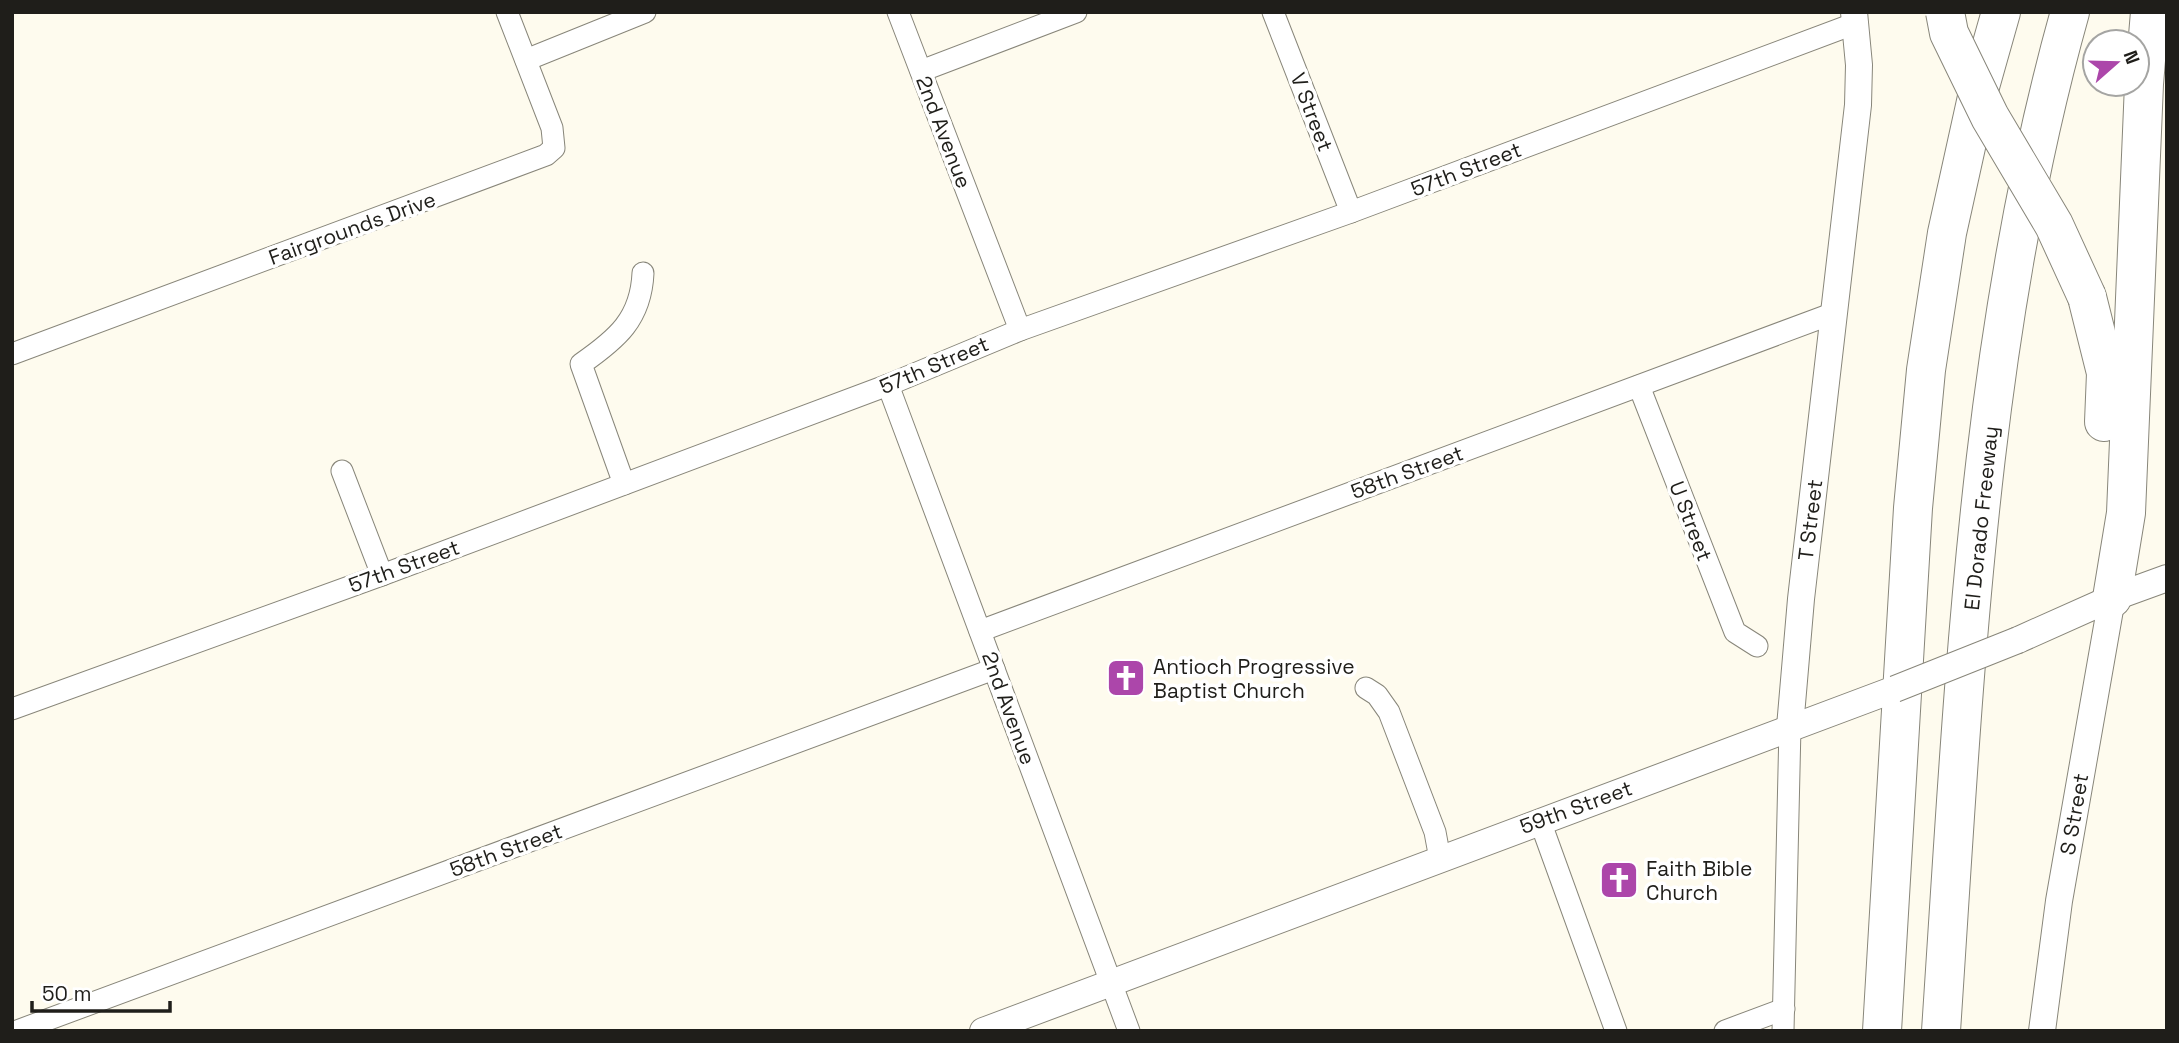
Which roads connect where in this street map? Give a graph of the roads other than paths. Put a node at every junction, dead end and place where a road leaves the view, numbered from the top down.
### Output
1 (507, 12) edge
2 (645, 12) edge
3 (898, 12) edge
4 (1076, 12) edge
5 (1273, 12) edge
6 (1945, 12) edge
7 (2001, 12) edge
8 (2070, 12) edge
9 (2150, 12) edge
10 (1855, 18) edge
11 (526, 60) junction
12 (921, 71) junction
13 (1351, 212) junction
14 (643, 273) dead end
15 (1834, 313) junction
16 (1020, 330) junction
17 (12, 354) edge
18 (888, 385) junction
19 (1639, 386) junction
20 (342, 471) dead end
21 (624, 484) junction
22 (382, 575) junction
23 (2167, 578) edge
24 (2112, 598) junction
25 (980, 631) junction
26 (1757, 646) dead end
27 (994, 669) junction
28 (1366, 688) dead end
29 (12, 709) edge
30 (1790, 727) junction
31 (1540, 821) junction
32 (1440, 859) junction
33 (1111, 983) junction
34 (1784, 1009) junction
35 (17, 1031) edge
36 (983, 1031) edge
37 (1129, 1031) edge
38 (1616, 1031) edge
39 (1725, 1031) edge
40 (1783, 1031) edge
41 (1882, 1031) edge
42 (1941, 1031) edge
43 (2042, 1031) edge

1 - 11 street, Fairgrounds Drive
2 - 11 street
3 - 12 street, 2nd Avenue
4 - 12 street
5 - 13 street, V Street
6 - 24 highway, bridge
7 - 41 highway
8 - 42 highway, El Dorado Freeway
9 - 24 highway
10 - 13 street, 57th Street
10 - 15 street, T Street
11 - 17 street, Fairgrounds Drive
12 - 16 street, 2nd Avenue
13 - 16 street, 57th Street
14 - 21 street
15 - 19 street, 58th Street
15 - 30 street, T Street
16 - 18 street, 57th Street
18 - 21 street, 57th Street
18 - 25 street, 2nd Avenue
19 - 25 street, 58th Street
19 - 26 street, U Street
20 - 22 street
21 - 22 street, 57th Street
22 - 29 street, 57th Street
23 - 24 street, 59th Street
24 - 30 street, 59th Street, bridge
24 - 43 street, S Street
25 - 27 street, 2nd Avenue
27 - 33 street, 2nd Avenue
27 - 35 street, 58th Street
28 - 32 street
30 - 31 street, 59th Street
30 - 34 street, T Street
31 - 32 street, 59th Street
31 - 38 street
32 - 33 street, 59th Street
33 - 36 street, 59th Street
33 - 37 street, 2nd Avenue
34 - 39 street
34 - 40 street, T Street

